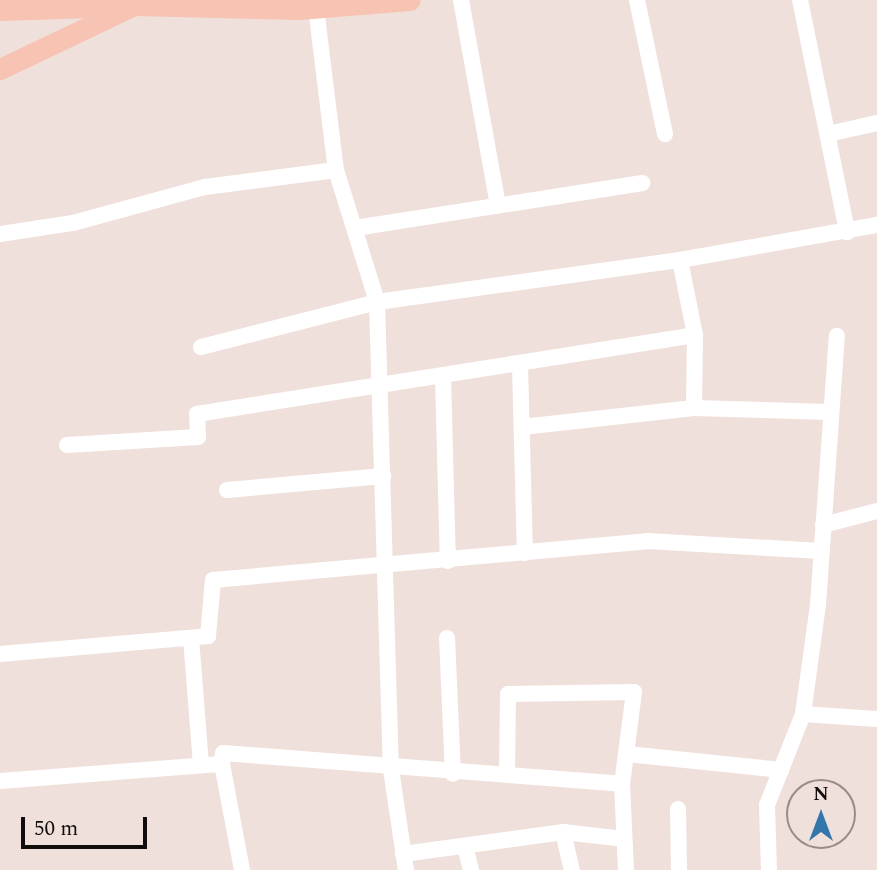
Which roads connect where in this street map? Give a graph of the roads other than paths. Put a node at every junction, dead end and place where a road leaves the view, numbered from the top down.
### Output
1 (410, 0) edge
2 (461, 0) edge
3 (637, 0) edge
4 (800, 0) edge
5 (387, 1) edge
6 (187, 2) edge
7 (134, 5) junction
8 (316, 8) junction
9 (0, 10) edge
10 (0, 69) edge
11 (877, 123) edge
12 (665, 134) dead end
13 (828, 134) junction
14 (336, 170) junction
15 (642, 183) dead end
16 (498, 206) junction
17 (877, 225) edge
18 (355, 228) junction
19 (847, 232) junction
20 (0, 234) edge
21 (680, 260) junction
22 (377, 302) junction
23 (695, 335) junction
24 (837, 336) dead end
25 (201, 347) dead end
26 (520, 365) junction
27 (443, 376) junction
28 (380, 387) junction
29 (694, 408) junction
30 (830, 412) junction
31 (522, 427) junction
32 (67, 445) dead end
33 (383, 476) junction
34 (228, 490) dead end
35 (877, 511) edge
36 (823, 525) junction
37 (822, 551) junction
38 (525, 553) junction
39 (448, 561) junction
40 (382, 566) junction
41 (191, 638) junction
42 (447, 638) dead end
43 (0, 654) edge
44 (803, 714) junction
45 (877, 719) edge
46 (627, 754) junction
47 (222, 764) junction
48 (201, 765) junction
49 (391, 769) junction
50 (780, 771) junction
51 (453, 774) junction
52 (508, 775) junction
53 (0, 781) edge
54 (622, 784) junction
55 (678, 809) dead end
56 (563, 832) junction
57 (624, 839) junction
58 (465, 846) junction
59 (405, 862) edge
60 (242, 870) edge
61 (471, 870) edge
62 (572, 870) edge
63 (626, 870) edge
64 (679, 870) edge
65 (769, 870) edge

1 - 5 main road
2 - 16 street
3 - 12 street
4 - 13 street
5 - 8 main road
6 - 7 main road
6 - 8 main road
7 - 9 main road
7 - 10 main road
8 - 14 street
11 - 13 street
13 - 19 street
14 - 18 street
14 - 20 street
15 - 16 street
16 - 18 street
17 - 19 street
18 - 22 street
19 - 21 street
21 - 22 street
21 - 23 street
22 - 25 street
22 - 28 street
23 - 26 street
23 - 29 street
24 - 30 street
26 - 27 street
26 - 31 street
27 - 28 street
27 - 39 street
28 - 32 street
28 - 33 street
29 - 30 street
29 - 31 street
30 - 36 street
31 - 38 street
33 - 34 street
33 - 40 street
35 - 36 street
36 - 37 street
37 - 38 street
37 - 44 street
38 - 39 street
39 - 40 street
40 - 41 street
40 - 49 street
41 - 43 street
41 - 48 street
42 - 51 street
44 - 45 street
44 - 50 street
46 - 50 street
46 - 52 street
46 - 54 street
47 - 48 street
47 - 49 street
47 - 60 street
48 - 53 street
49 - 51 street
49 - 59 street
50 - 65 street
51 - 52 street
52 - 54 street
54 - 57 street
55 - 64 street
56 - 57 street
56 - 58 street
56 - 62 street
57 - 63 street
58 - 59 street
58 - 61 street

